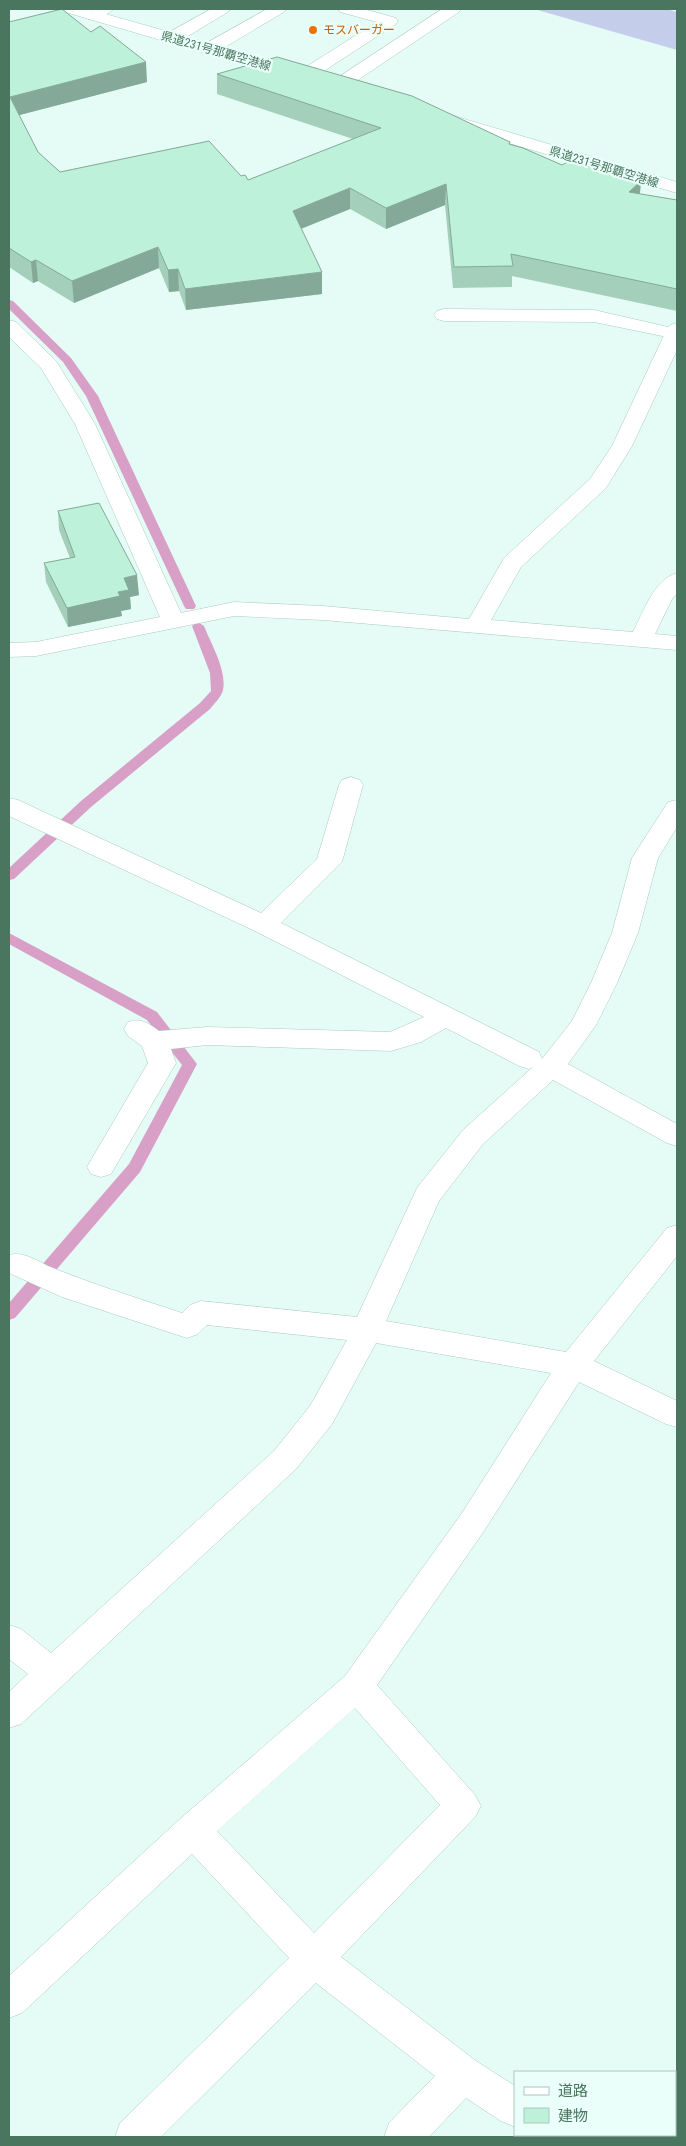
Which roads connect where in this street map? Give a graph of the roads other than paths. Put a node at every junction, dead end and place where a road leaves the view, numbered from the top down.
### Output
1 (71, 9) edge
2 (222, 9) edge
3 (278, 9) edge
4 (346, 9) edge
5 (453, 9) edge
6 (100, 12) edge
7 (172, 38) junction
8 (209, 49) junction
9 (304, 76) junction
10 (337, 86) junction
11 (356, 92) edge
12 (441, 118) edge
13 (677, 188) edge
14 (444, 315) dead end
15 (9, 326) edge
16 (676, 333) edge
17 (677, 580) edge
18 (173, 621) junction
19 (476, 626) junction
20 (641, 640) junction
21 (677, 643) edge
22 (9, 650) edge
23 (351, 785) dead end
24 (9, 806) edge
25 (677, 808) edge
26 (264, 926) junction
27 (446, 1017) junction
28 (540, 1063) junction
29 (677, 1136) edge
30 (101, 1167) dead end
31 (677, 1236) edge
32 (16, 1264) dead end
33 (367, 1330) junction
34 (573, 1365) junction
35 (677, 1416) edge
36 (9, 1639) edge
37 (51, 1673) junction
38 (357, 1686) junction
39 (9, 1713) edge
40 (193, 1830) junction
41 (314, 1959) junction
42 (9, 2000) edge
43 (463, 2074) junction
44 (514, 2107) edge
45 (134, 2137) edge
46 (403, 2137) edge

1 - 6 street, 県道231号那覇空港線
2 - 7 street
3 - 8 street
4 - 9 street
5 - 10 street
6 - 7 street, 県道231号那覇空港線
7 - 8 street, 県道231号那覇空港線
8 - 9 street, 県道231号那覇空港線
9 - 10 street, 県道231号那覇空港線
10 - 11 street, 県道231号那覇空港線
12 - 13 street, 県道231号那覇空港線
14 - 16 street
15 - 18 street
16 - 19 street
17 - 20 street
18 - 19 street
18 - 22 street
19 - 20 street
20 - 21 street
23 - 26 street
24 - 26 street
25 - 28 street
26 - 27 street
27 - 28 street
27 - 30 street
28 - 29 street
28 - 33 street
31 - 34 street
32 - 33 street
33 - 34 street
33 - 37 street
34 - 35 street
34 - 38 street
36 - 37 street
37 - 39 street
38 - 40 street
38 - 41 street
40 - 41 street
40 - 42 street
41 - 43 street
41 - 45 street
43 - 44 street
43 - 46 street

